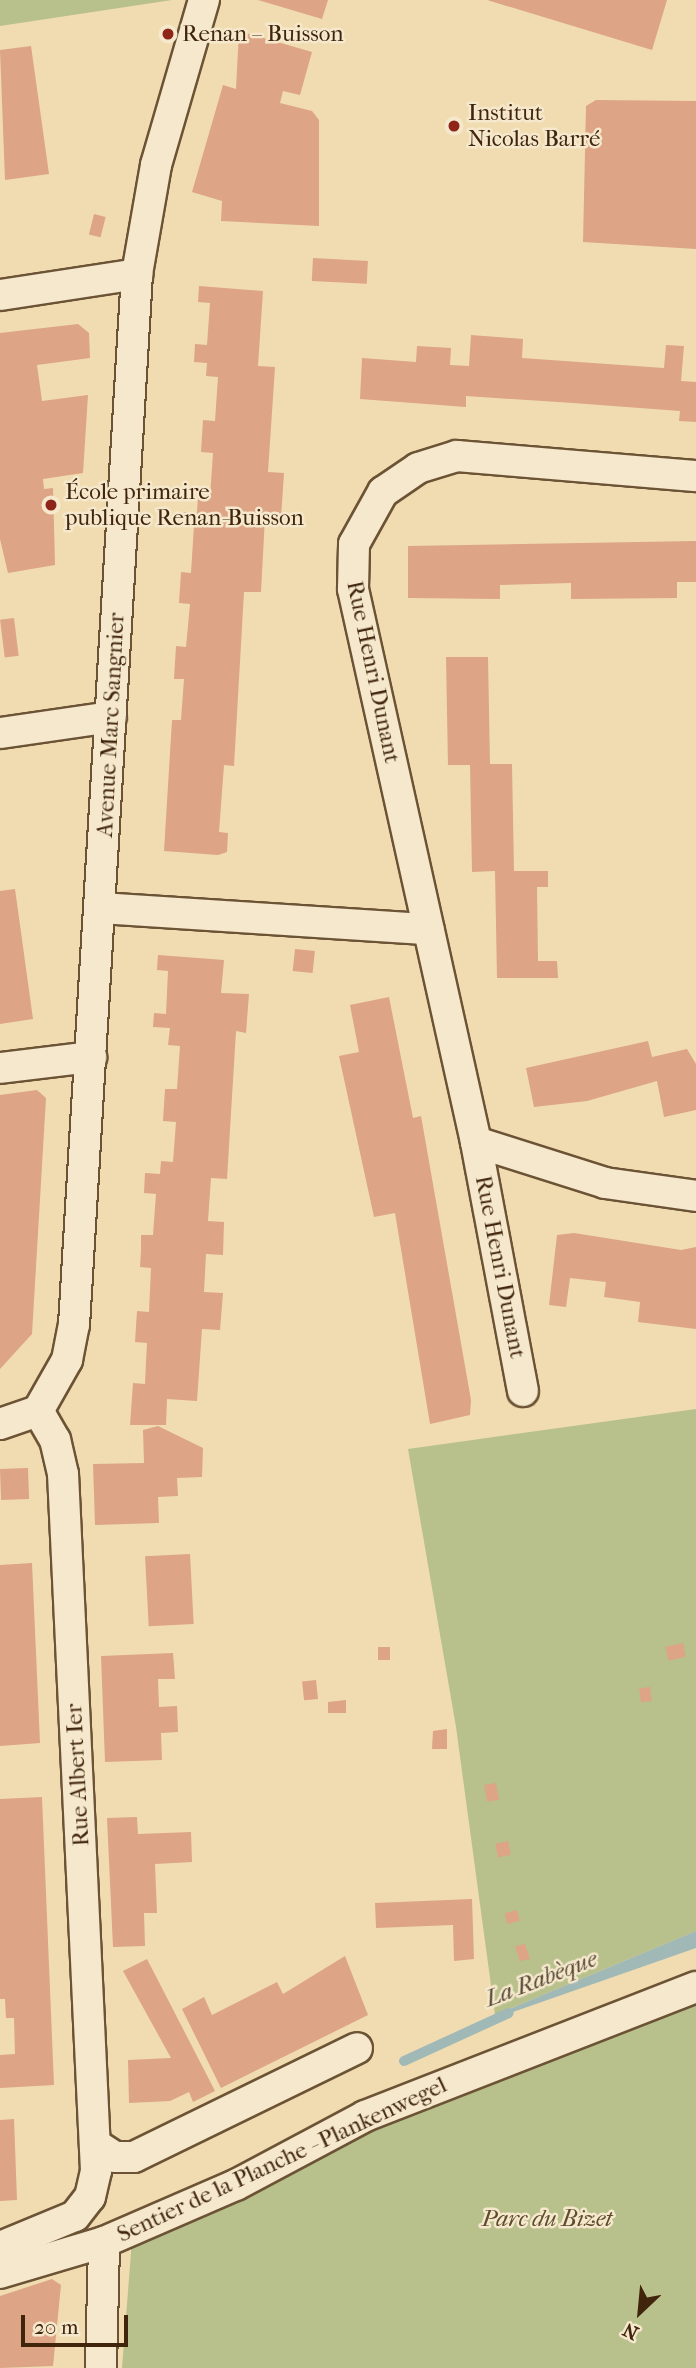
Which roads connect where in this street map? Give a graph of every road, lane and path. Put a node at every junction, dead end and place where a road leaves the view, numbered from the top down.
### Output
1 (204, 0) edge
2 (137, 274) junction
3 (0, 295) edge
4 (696, 476) edge
5 (111, 717) junction
6 (0, 733) edge
7 (100, 908) junction
8 (428, 929) junction
9 (91, 1057) junction
10 (0, 1068) edge
11 (476, 1142) junction
12 (696, 1196) edge
13 (523, 1391) dead end
14 (38, 1411) junction
15 (0, 1424) edge
16 (696, 1987) edge
17 (357, 2048) dead end
18 (95, 2144) junction
19 (104, 2242) junction
20 (0, 2247) edge
21 (0, 2273) edge
22 (102, 2368) edge

1 - 2 street, Avenue Marc Sangnier
2 - 3 street
2 - 5 street, Avenue Marc Sangnier
4 - 8 street, Rue Henri Dunant
5 - 6 street
5 - 7 street, Avenue Marc Sangnier
7 - 8 street
7 - 9 street, Avenue Marc Sangnier
8 - 11 street, Rue Henri Dunant
9 - 10 street
9 - 14 street, Avenue Marc Sangnier
11 - 12 street, Rue Henri Dunant
11 - 13 street, Rue Henri Dunant
14 - 15 street
14 - 18 street, Rue Albert Ier
16 - 19 street, Sentier de la Planche - Plankenwegel
17 - 18 street
18 - 20 street, Rue Albert Ier
19 - 21 street, Sentier de la Planche - Plankenwegel
19 - 22 street

